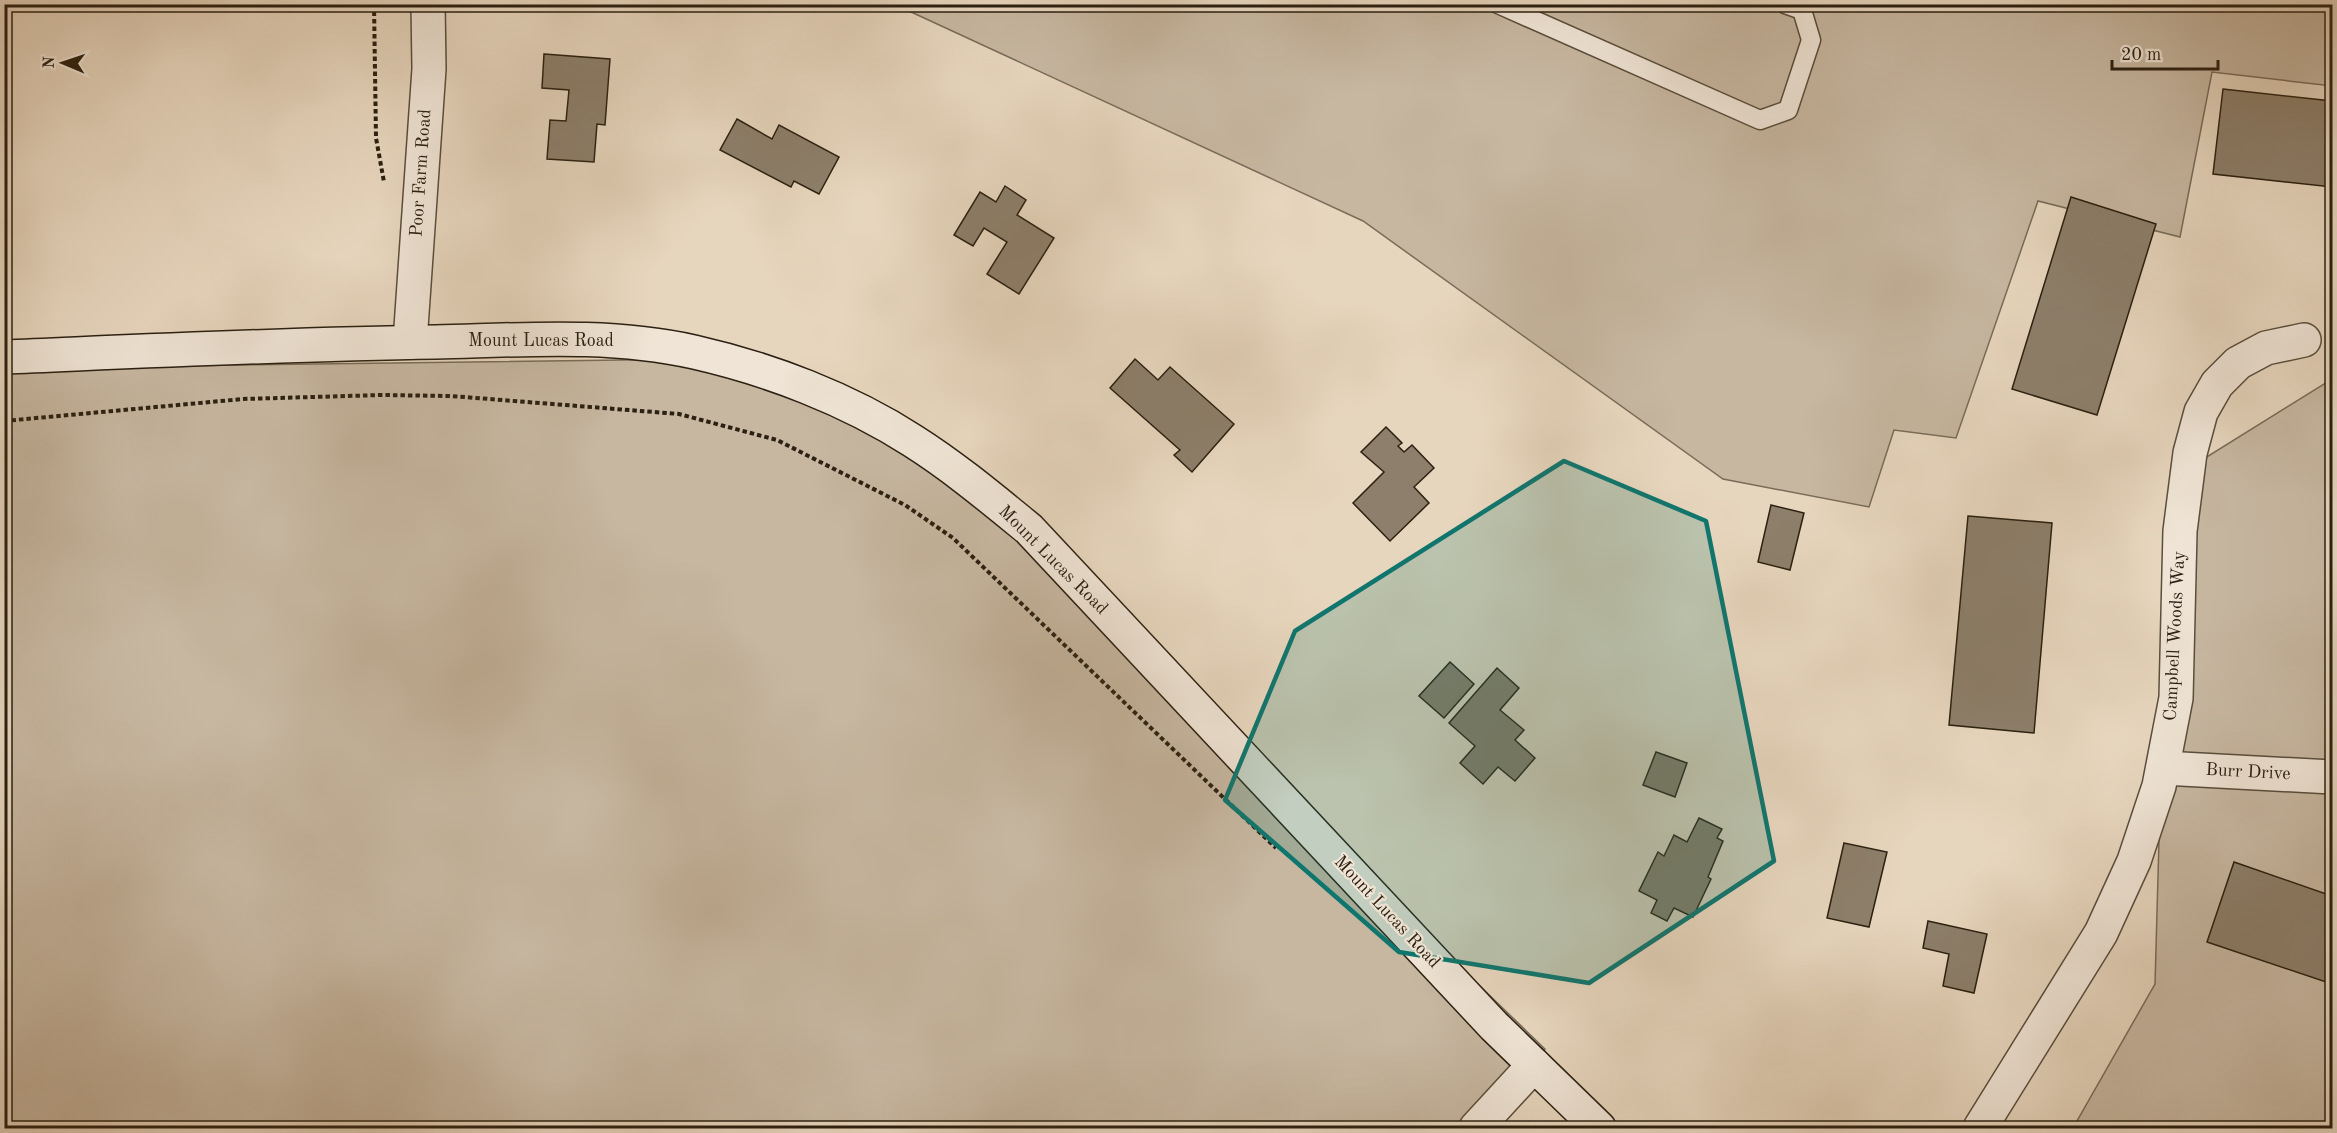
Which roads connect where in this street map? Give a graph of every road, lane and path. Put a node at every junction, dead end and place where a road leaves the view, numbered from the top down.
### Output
1 (374, 4) edge
2 (428, 4) edge
3 (1498, 4) edge
4 (1785, 4) edge
5 (385, 183) dead end
6 (2304, 340) dead end
7 (410, 342) junction
8 (4, 357) edge
9 (4, 421) edge
10 (2163, 768) junction
11 (2332, 777) edge
12 (1284, 855) dead end
13 (1534, 1065) junction
14 (1476, 1128) edge
15 (1599, 1128) edge
16 (1980, 1128) edge

1 - 5 path
2 - 7 street, Poor Farm Road
3 - 4 lane
6 - 10 street, Campbell Woods Way
7 - 8 street, Mount Lucas Road
7 - 13 street, Mount Lucas Road
9 - 12 path
10 - 11 street, Burr Drive
10 - 16 street, Campbell Woods Way
13 - 14 street
13 - 15 street, Mount Lucas Road

